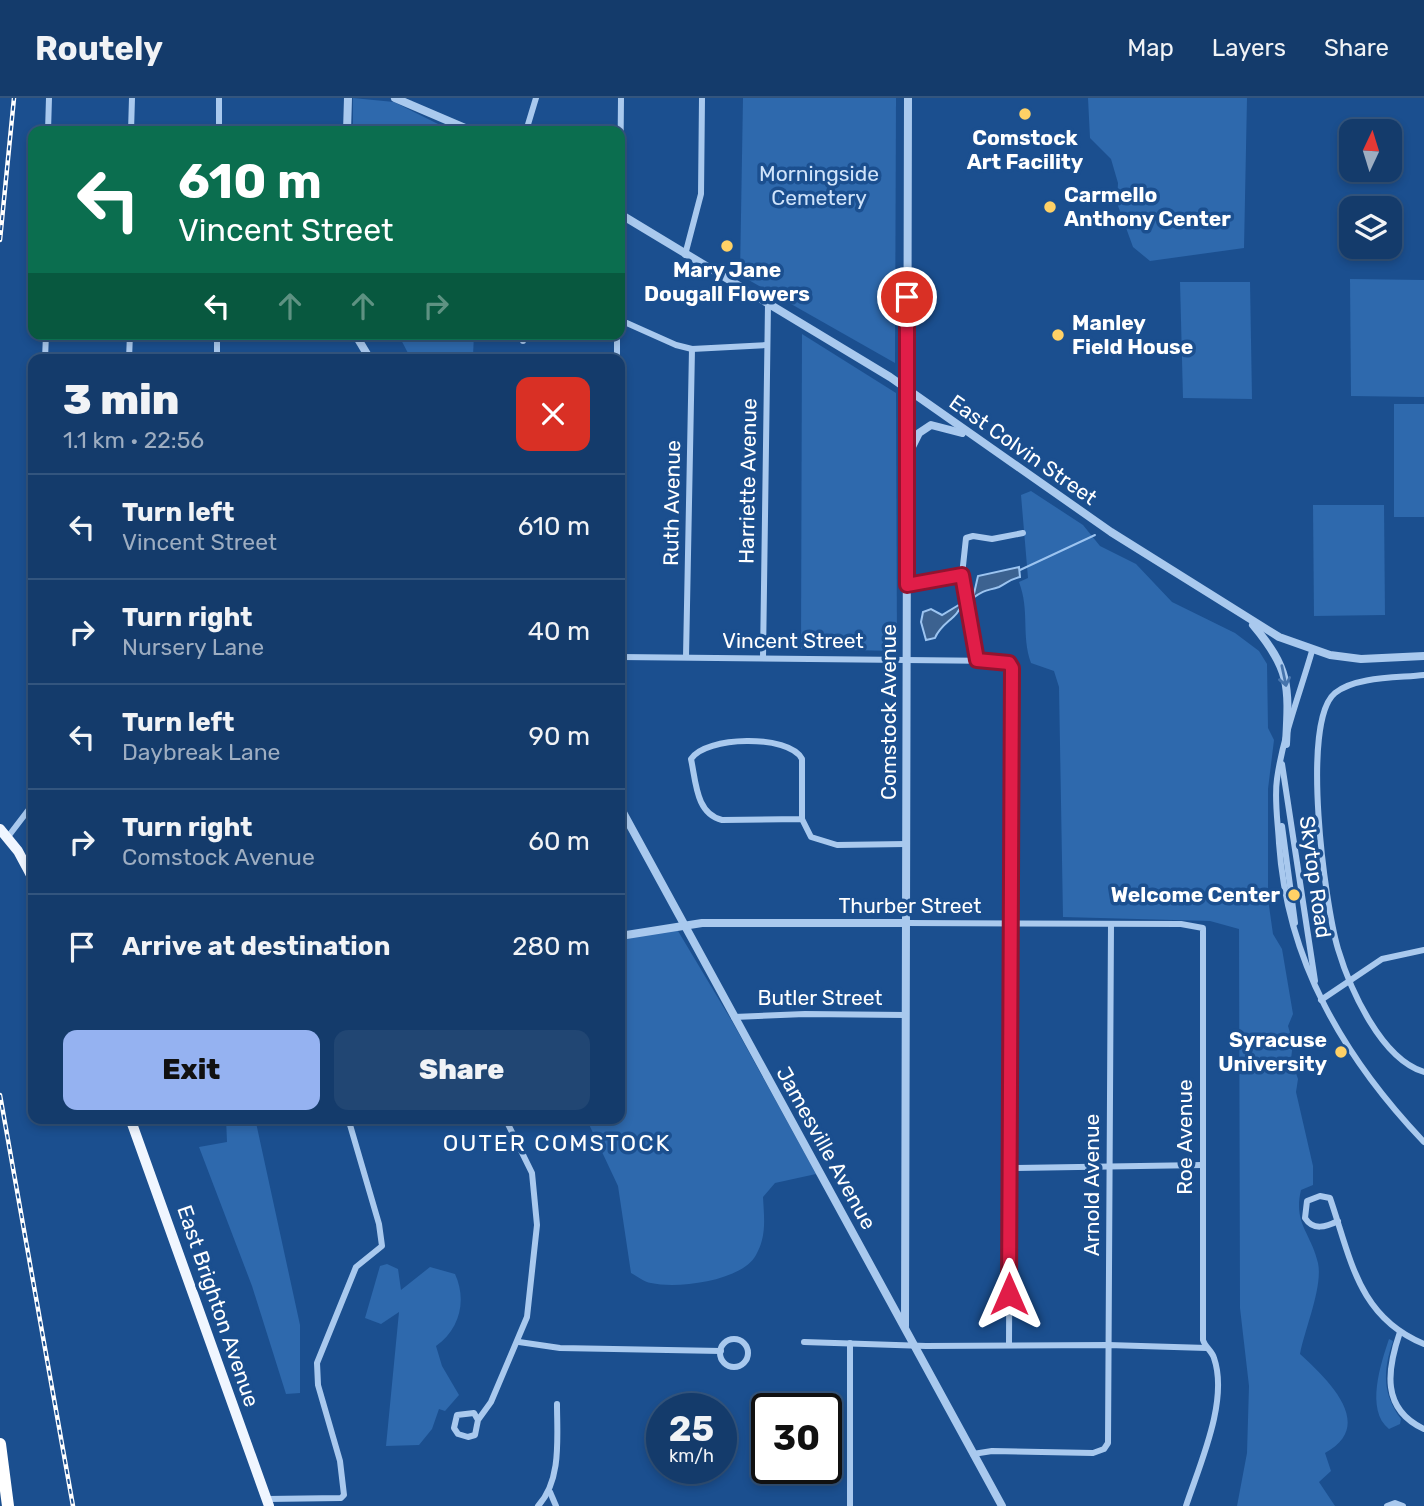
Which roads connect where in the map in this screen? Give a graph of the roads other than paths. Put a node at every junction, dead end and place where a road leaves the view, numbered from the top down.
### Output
1 (49, 98) edge
2 (132, 98) edge
3 (219, 98) edge
4 (348, 98) edge
5 (396, 98) edge
6 (537, 98) edge
7 (621, 98) edge
8 (702, 98) edge
9 (908, 98) edge
10 (48, 126) edge
11 (131, 126) edge
12 (219, 126) edge
13 (347, 126) edge
14 (460, 126) edge
15 (528, 126) edge
16 (621, 126) edge
17 (625, 217) edge
18 (684, 255) junction
19 (768, 304) junction
20 (625, 322) edge
21 (767, 345) junction
22 (692, 349) junction
23 (907, 389) junction
24 (971, 436) junction
25 (906, 458) junction
26 (1023, 533) dead end
27 (962, 575) junction
28 (907, 585) junction
29 (1249, 620) junction
30 (1312, 651) junction
31 (1424, 656) edge
32 (625, 657) edge
33 (686, 657) junction
34 (762, 658) junction
35 (906, 659) junction
36 (977, 660) junction
37 (1424, 675) edge
38 (1286, 744) junction
39 (1282, 759) junction
40 (28, 809) edge
41 (625, 816) edge
42 (802, 819) junction
43 (4, 834) edge
44 (906, 844) junction
45 (28, 871) edge
46 (1301, 881) junction
47 (1286, 884) junction
48 (1290, 906) junction
49 (1305, 906) junction
50 (906, 923) junction
51 (682, 924) junction
52 (1010, 924) junction
53 (1111, 924) junction
54 (1201, 926) joint
55 (625, 935) edge
56 (1424, 950) edge
57 (1349, 980) junction
58 (1321, 1000) junction
59 (905, 1016) junction
60 (734, 1017) junction
61 (1424, 1072) edge
62 (132, 1124) edge
63 (350, 1124) edge
64 (508, 1124) edge
65 (1424, 1142) edge
66 (1202, 1165) junction
67 (1110, 1166) junction
68 (1010, 1168) junction
69 (1338, 1221) junction
70 (905, 1326) junction
71 (1400, 1332) junction
72 (519, 1342) junction
73 (804, 1342) dead end
74 (850, 1343) junction
75 (1424, 1344) edge
76 (914, 1345) junction
77 (1009, 1345) junction
78 (1108, 1345) junction
79 (1207, 1348) junction
80 (721, 1351) junction
81 (557, 1404) dead end
82 (478, 1420) junction
83 (1424, 1429) edge
84 (0, 1444) edge
85 (973, 1454) junction
86 (0, 1482) edge
87 (550, 1492) junction
88 (268, 1502) edge
89 (8, 1506) edge
90 (538, 1506) edge
91 (556, 1506) edge
92 (850, 1506) edge
93 (1002, 1506) edge
94 (1186, 1506) edge
95 (1387, 1506) edge
96 (1403, 1506) edge

1 - 10 street
2 - 11 street
3 - 12 street
4 - 13 street
5 - 14 street
6 - 15 street
7 - 16 street
8 - 18 street
9 - 23 street, Comstock Avenue
17 - 18 street, East Colvin Street
18 - 19 street, East Colvin Street
19 - 21 street, Harriette Avenue
19 - 23 street, East Colvin Street
20 - 22 street
21 - 22 street
21 - 34 street, Harriette Avenue
22 - 33 street, Ruth Avenue
23 - 24 street, East Colvin Street
23 - 25 street, Comstock Avenue
24 - 25 street
24 - 29 street, East Colvin Street
25 - 28 street, Comstock Avenue
26 - 27 street
27 - 28 street
27 - 36 street
28 - 35 street, Comstock Avenue
29 - 30 street, East Colvin Street
29 -> 38 street
30 - 31 street, East Colvin Street
30 - 38 street, Skytop Road
32 - 33 street, Vincent Street
33 - 34 street, Vincent Street
34 - 35 street, Vincent Street
35 - 36 street, Vincent Street
35 - 44 street, Comstock Avenue
36 - 52 street, Vincent Street
37 - 57 street
38 - 39 street, Skytop Road
39 - 46 street, Skytop Road
39 - 47 street, Skytop Road
40 - 43 street
41 - 51 street, Jamesville Avenue
42 - 42 street
42 - 44 street
43 - 45 main road
44 - 50 street, Comstock Avenue
46 - 47 street
46 - 49 street, Skytop Road
47 - 48 street, Skytop Road
48 - 49 street
48 - 58 street, Skytop Road
49 - 58 street, Skytop Road
50 - 51 street, Thurber Street
50 - 52 street, Thurber Street
50 - 59 street, Comstock Avenue
51 - 55 street, Thurber Street
51 - 60 street, Jamesville Avenue
52 - 53 street, Thurber Street
52 - 68 street
53 - 54 street, Thurber Street
53 - 67 street, Arnold Avenue
54 - 66 street, Roe Avenue
56 - 57 street
57 - 58 street
57 - 61 street
58 - 65 street, Skytop Road
59 - 60 street, Butler Street
59 - 70 street, Comstock Avenue
60 - 70 street, Jamesville Avenue
62 - 88 main road, East Brighton Avenue
63 - 88 street
64 - 72 street
66 - 67 street
66 - 79 street, Roe Avenue
67 - 68 street
67 - 78 street, Arnold Avenue
68 - 77 street
69 - 69 street
69 - 71 street
70 - 76 street, Jamesville Avenue
71 - 75 street
71 - 83 street
72 - 80 street
72 - 82 street
73 - 74 street
74 - 76 street
74 - 92 street
76 - 77 street
76 - 85 street, Jamesville Avenue
77 - 78 street
78 - 79 street
78 - 85 street, Arnold Avenue
79 - 94 street, Roe Avenue
80 - 80 street
81 - 87 street
82 - 82 street
84 - 89 highway
85 - 93 street, Jamesville Avenue
86 - 89 highway
87 - 90 street
87 - 91 street
95 - 96 street

